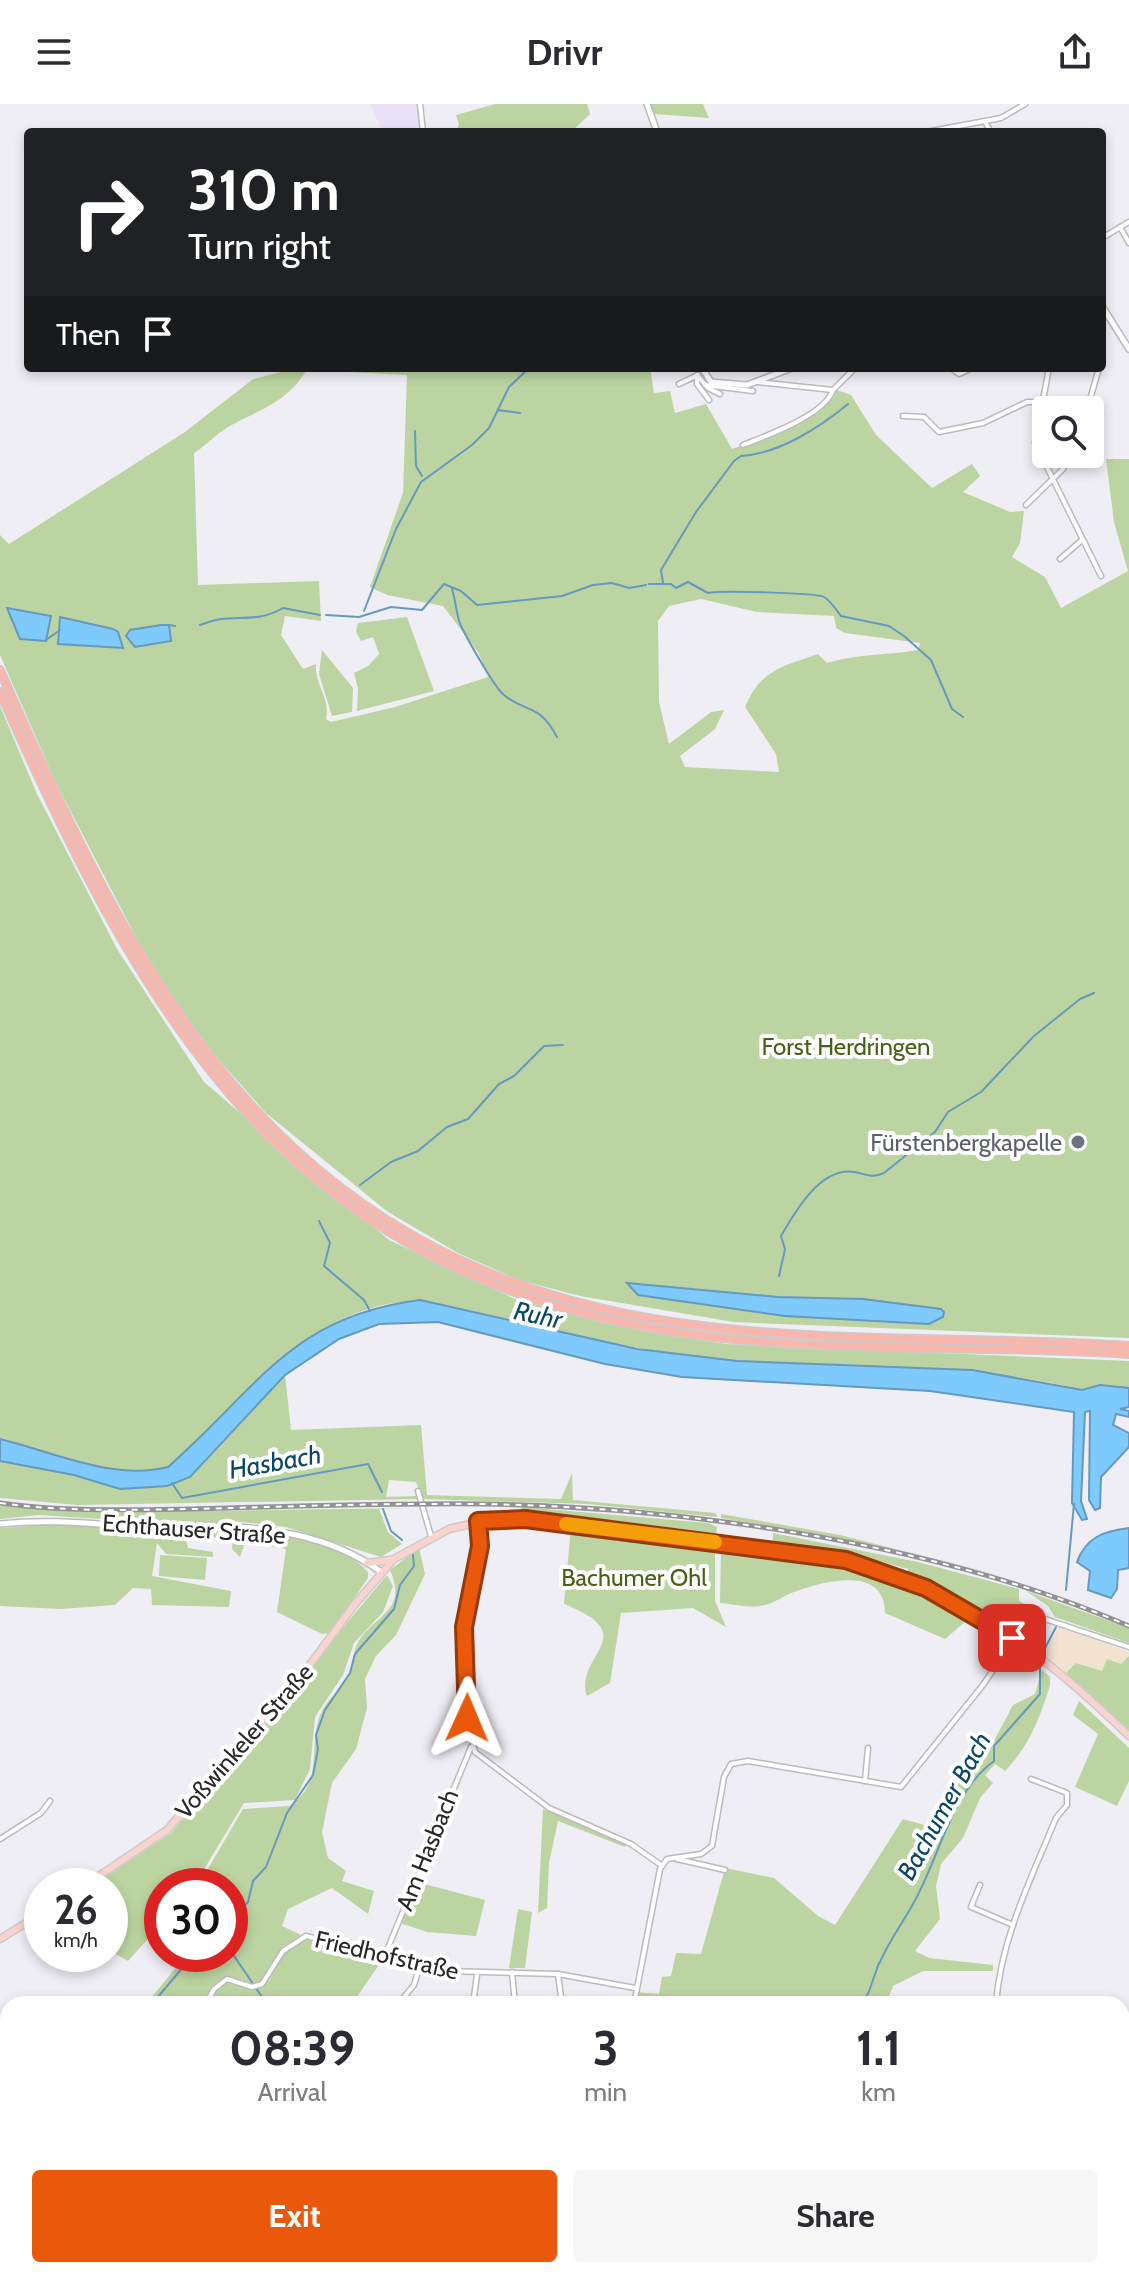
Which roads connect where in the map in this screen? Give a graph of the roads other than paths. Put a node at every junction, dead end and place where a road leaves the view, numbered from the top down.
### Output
1 (420, 104) edge
2 (647, 104) edge
3 (1025, 104) edge
4 (985, 122) junction
5 (423, 128) edge
6 (656, 128) edge
7 (950, 128) edge
8 (989, 128) edge
9 (1129, 222) edge
10 (1120, 227) junction
11 (1106, 236) edge
12 (1129, 243) edge
13 (1106, 312) edge
14 (1109, 317) junction
15 (1106, 319) edge
16 (1129, 349) edge
17 (701, 372) edge
18 (782, 372) edge
19 (851, 372) edge
20 (1048, 372) edge
21 (1098, 372) edge
22 (758, 382) junction
23 (679, 384) dead end
24 (705, 385) junction
25 (833, 390) junction
26 (753, 391) dead end
27 (720, 394) dead end
28 (1043, 396) edge
29 (1091, 396) edge
30 (709, 400) dead end
31 (1032, 400) edge
32 (903, 416) dead end
33 (743, 445) dead end
34 (1046, 468) edge
35 (1062, 468) edge
36 (1052, 481) junction
37 (1026, 505) dead end
38 (1082, 540) junction
39 (1060, 559) dead end
40 (1101, 576) dead end
41 (0, 670) edge
42 (0, 692) edge
43 (1129, 1346) edge
44 (1129, 1354) edge
45 (418, 1491) dead end
46 (478, 1521) junction
47 (0, 1524) edge
48 (431, 1536) junction
49 (394, 1559) junction
50 (367, 1563) junction
51 (381, 1572) junction
52 (1022, 1624) junction
53 (994, 1627) junction
54 (1012, 1638) junction
55 (1129, 1647) edge
56 (1004, 1652) junction
57 (1030, 1652) junction
58 (1129, 1736) edge
59 (472, 1746) junction
60 (868, 1748) dead end
61 (1031, 1779) dead end
62 (865, 1781) junction
63 (50, 1801) dead end
64 (0, 1839) edge
65 (676, 1857) junction
66 (661, 1865) junction
67 (111, 1868) edge
68 (725, 1870) dead end
69 (980, 1885) dead end
70 (24, 1924) edge
71 (1013, 1925) junction
72 (0, 1939) edge
73 (385, 1955) junction
74 (420, 1965) junction
75 (512, 1972) junction
76 (477, 1974) junction
77 (558, 1974) junction
78 (635, 1988) junction
79 (210, 1996) edge
80 (405, 1996) edge
81 (474, 1996) edge
82 (514, 1996) edge
83 (561, 1996) edge
84 (634, 1996) edge
85 (997, 1996) edge

1 - 5 street
2 - 6 main road
3 - 4 street
4 - 7 street
4 - 8 street
9 - 10 street
10 - 11 street
10 - 12 street
13 - 14 main road
14 - 15 street
14 - 16 main road
17 - 22 main road
17 - 23 street
17 - 24 street
17 - 30 street
18 - 22 main road
19 - 25 street
20 - 28 street
21 - 29 street
22 - 25 street
24 - 26 street
24 - 27 street
25 - 33 street
31 - 32 street
34 - 36 street
35 - 36 street
36 - 37 street
36 - 38 street
38 - 39 street
38 - 40 street
41 - 43 highway
42 - 44 highway
45 - 48 street
46 - 48 main road
46 - 53 main road
46 - 59 street
47 - 50 main road, Echthauser Straße
48 - 49 main road
49 - 50 main road
49 - 51 main road, Voßwinkeler Straße
50 - 51 main road, Echthauser Straße
51 - 67 main road, Voßwinkeler Straße
52 - 54 street
52 - 55 street
52 - 57 street
53 - 54 main road
53 - 56 street
54 - 56 street
54 - 57 main road
56 - 62 street
57 - 58 main road
59 - 66 street
59 - 73 street, Am Hasbach
60 - 62 street
61 - 71 street
62 - 65 street
63 - 64 street
65 - 66 street
65 - 68 street
66 - 78 street
69 - 71 street
70 - 72 main road
71 - 85 street
73 - 74 street, Friedhofstraße
73 - 79 street, Friedhofstraße
74 - 76 street, Friedhofstraße
74 - 80 street
75 - 76 street, Friedhofstraße
75 - 77 street, Friedhofstraße
75 - 82 street
76 - 81 street
77 - 78 street, Friedhofstraße
77 - 83 street
78 - 84 street

